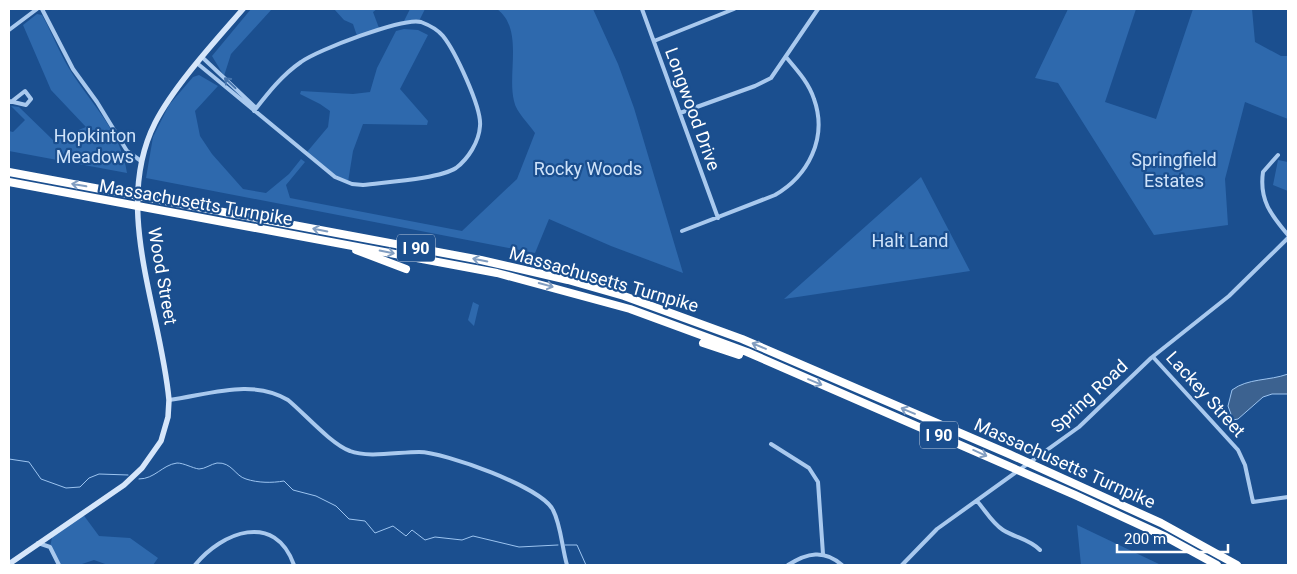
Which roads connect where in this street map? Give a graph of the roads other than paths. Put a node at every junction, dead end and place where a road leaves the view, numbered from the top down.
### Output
1 (37, 9) edge
2 (42, 9) edge
3 (243, 9) edge
4 (642, 9) edge
5 (734, 9) edge
6 (818, 9) edge
7 (9, 30) edge
8 (654, 41) junction
9 (786, 57) junction
10 (203, 58) junction
11 (198, 64) junction
12 (10, 102) edge
13 (255, 109) junction
14 (680, 113) junction
15 (1278, 155) dead end
16 (141, 161) junction
17 (9, 172) edge
18 (9, 182) edge
19 (718, 218) junction
20 (682, 231) dead end
21 (1288, 236) edge
22 (340, 244) junction
23 (406, 269) dead end
24 (703, 343) dead end
25 (1152, 357) junction
26 (786, 369) junction
27 (169, 400) junction
28 (771, 444) dead end
29 (1288, 497) edge
30 (977, 501) junction
31 (51, 534) junction
32 (38, 543) junction
33 (50, 547) junction
34 (1040, 550) dead end
35 (823, 554) junction
36 (9, 564) edge
37 (59, 565) edge
38 (195, 565) edge
39 (294, 565) edge
40 (567, 565) edge
41 (788, 565) edge
42 (842, 565) edge
43 (902, 565) edge
44 (1217, 565) edge
45 (1237, 565) edge

1 - 7 street
2 - 16 street
3 - 10 main road, Wood Street
4 - 8 street, Longwood Drive
5 - 8 street
6 - 9 street
8 - 14 street, Longwood Drive
9 - 14 street
9 - 19 street
10 - 11 main road, Wood Street
13 -> 10 street
11 - 13 street
11 - 16 main road, Wood Street
12 - 12 street
13 - 13 street
14 - 19 street, Longwood Drive
15 - 21 street
16 - 27 main road, Wood Street
45 -> 17 highway, Massachusetts Turnpike / I 90
18 - 22 highway, Massachusetts Turnpike / I 90
19 - 20 street
21 - 25 street, Spring Road
22 - 23 highway
22 -> 26 highway, Massachusetts Turnpike / I 90
24 - 26 highway
25 - 29 street, Lackey Street
25 - 30 street, Spring Road
26 -> 44 highway, Massachusetts Turnpike / I 90
27 - 31 main road, Wood Street
27 - 40 street
28 - 35 street
30 - 34 street
30 - 43 street, Spring Road
31 - 32 main road, Wood Street
31 - 33 street
32 - 33 street
32 - 36 main road, Wood Street
33 - 37 street
35 - 41 street
35 - 42 street
38 - 39 street

